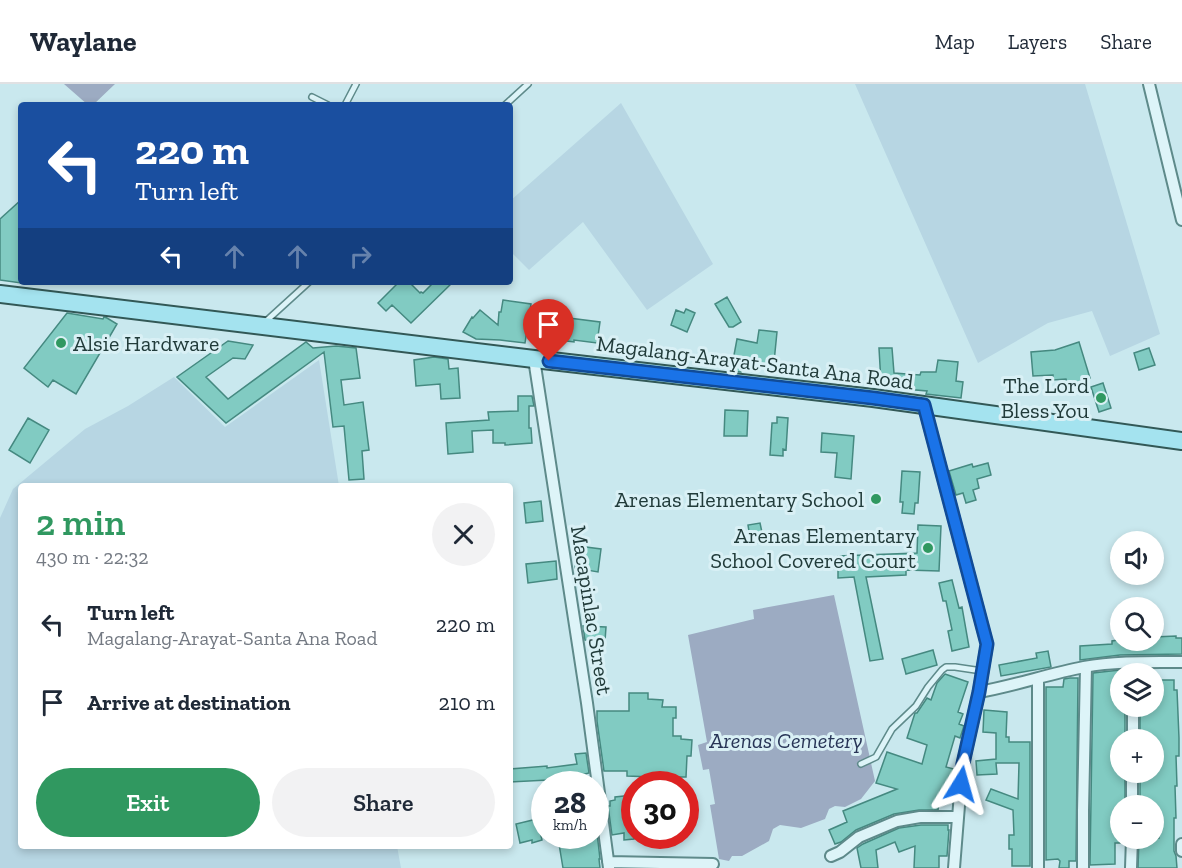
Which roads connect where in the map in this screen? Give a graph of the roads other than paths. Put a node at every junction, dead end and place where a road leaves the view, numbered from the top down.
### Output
1 (356, 84) edge
2 (528, 84) edge
3 (1149, 84) edge
4 (312, 97) dead end
5 (322, 102) edge
6 (347, 102) edge
7 (508, 102) edge
8 (1182, 220) edge
9 (306, 285) edge
10 (0, 294) edge
11 (260, 326) junction
12 (534, 359) junction
13 (924, 405) junction
14 (1181, 444) edge
15 (1182, 662) edge
16 (1164, 664) edge
17 (1086, 667) junction
18 (1110, 668) edge
19 (982, 671) junction
20 (1038, 679) junction
21 (979, 692) junction
22 (861, 764) dead end
23 (957, 818) junction
24 (1182, 844) edge
25 (1132, 849) edge
26 (1182, 850) edge
27 (831, 856) dead end
28 (713, 864) dead end
29 (609, 865) edge
30 (954, 868) edge
31 (1038, 868) edge
32 (1083, 868) edge
33 (1131, 868) edge

1 - 6 lane
2 - 7 lane
3 - 8 street
4 - 5 lane
9 - 11 lane
10 - 11 main road, Magalang-Arayat-Santa Ana Road
11 - 12 main road, Magalang-Arayat-Santa Ana Road
12 - 13 main road, Magalang-Arayat-Santa Ana Road
12 - 29 street, Macapinlac Street
13 - 14 main road, Magalang-Arayat-Santa Ana Road
13 - 19 street
15 - 16 street
17 - 18 street
17 - 20 street
17 - 32 street
19 - 21 street
19 - 22 lane
20 - 21 street
20 - 31 street
21 - 23 street
23 - 27 street
23 - 30 street
24 - 26 street
25 - 33 street
28 - 29 street

